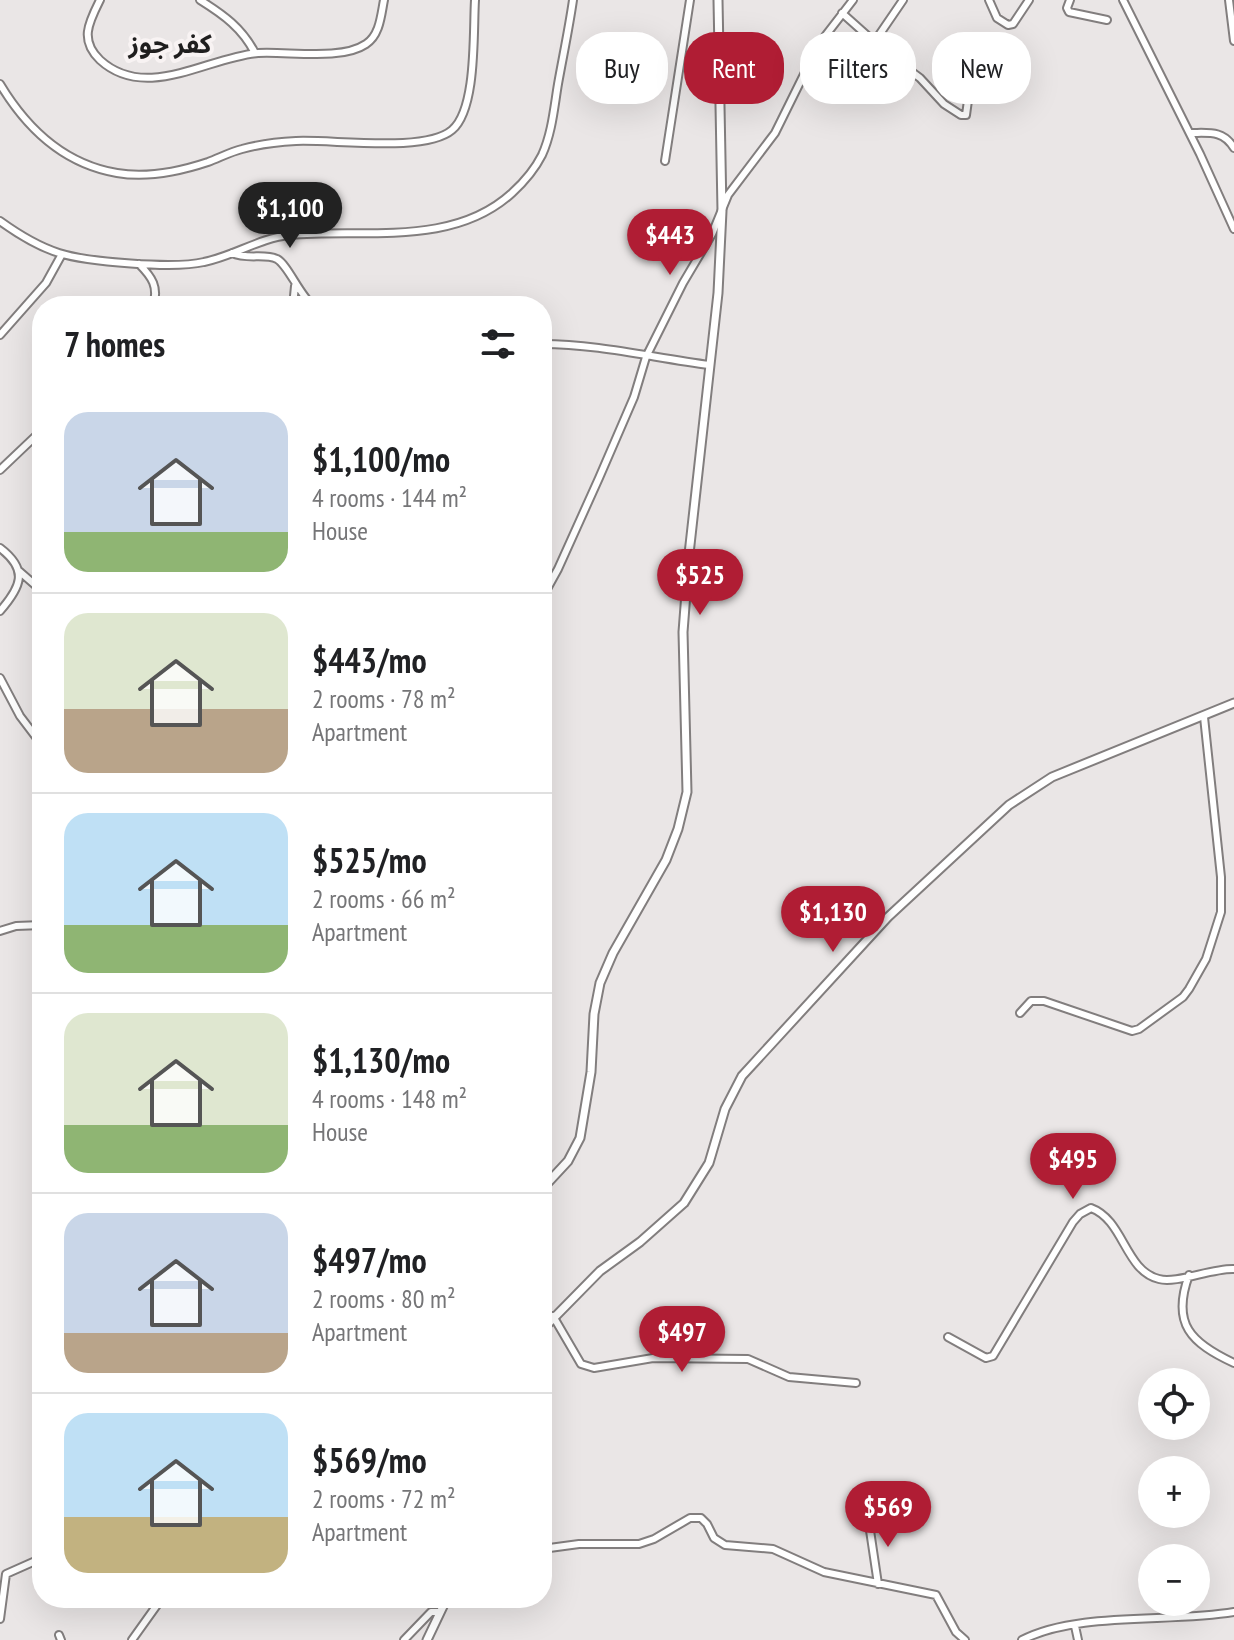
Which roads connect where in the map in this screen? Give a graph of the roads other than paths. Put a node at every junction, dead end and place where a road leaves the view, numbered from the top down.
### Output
1 (100, 0) edge
2 (200, 0) edge
3 (384, 0) edge
4 (475, 0) edge
5 (573, 0) edge
6 (690, 0) edge
7 (718, 0) edge
8 (853, 0) edge
9 (903, 0) edge
10 (989, 0) edge
11 (1029, 0) edge
12 (1070, 0) edge
13 (1123, 0) edge
14 (1229, 0) edge
15 (842, 13) junction
16 (1107, 20) dead end
17 (864, 32) edge
18 (881, 32) edge
19 (1234, 41) edge
20 (255, 53) junction
21 (916, 75) edge
22 (0, 84) edge
23 (932, 91) edge
24 (944, 104) edge
25 (968, 104) edge
26 (1190, 133) junction
27 (1234, 148) edge
28 (665, 161) dead end
29 (1234, 205) edge
30 (1225, 209) junction
31 (722, 211) junction
32 (0, 221) edge
33 (1234, 229) edge
34 (232, 253) junction
35 (62, 254) junction
36 (137, 263) junction
37 (295, 285) junction
38 (34, 296) edge
39 (156, 296) edge
40 (294, 296) edge
41 (304, 296) edge
42 (32, 299) edge
43 (0, 335) edge
44 (552, 344) edge
45 (646, 357) junction
46 (710, 365) junction
47 (32, 440) edge
48 (0, 470) edge
49 (0, 548) edge
50 (19, 571) junction
51 (552, 580) edge
52 (32, 582) edge
53 (0, 611) edge
54 (0, 678) edge
55 (1234, 703) edge
56 (1204, 717) junction
57 (32, 732) edge
58 (32, 925) edge
59 (0, 931) edge
60 (1020, 1013) dead end
61 (552, 1178) edge
62 (1234, 1269) edge
63 (1189, 1275) junction
64 (553, 1316) joint
65 (948, 1337) dead end
66 (1234, 1363) edge
67 (856, 1383) dead end
68 (868, 1517) dead end
69 (552, 1548) edge
70 (32, 1562) edge
71 (878, 1584) junction
72 (155, 1608) edge
73 (442, 1608) edge
74 (0, 1610) edge
75 (440, 1612) junction
76 (1234, 1612) edge
77 (0, 1619) edge
78 (1075, 1626) junction
79 (132, 1640) edge
80 (404, 1640) edge
81 (427, 1640) edge
82 (965, 1640) edge
83 (1022, 1640) edge
84 (1078, 1640) edge

1 - 20 street
2 - 20 street
3 - 20 street
4 - 22 street
5 - 34 street
6 - 28 street
7 - 31 street
8 - 15 street
9 - 18 street
10 - 11 street
12 - 16 street
13 - 26 street
14 - 19 street
15 - 17 street
15 - 31 street
21 - 23 street
24 - 25 street
26 - 27 street
26 - 30 street
29 - 30 street
30 - 33 street
31 - 45 street
31 - 46 street
32 - 35 street
34 - 36 street
34 - 37 street
35 - 36 street
35 - 38 street
36 - 39 street
37 - 40 street
37 - 41 street
42 - 43 street
44 - 45 street
45 - 46 street
45 - 51 street
46 - 61 street
47 - 48 street
49 - 50 street
50 - 52 street
50 - 53 street
54 - 57 street
55 - 56 street
56 - 60 street
56 - 64 street
58 - 59 street
62 - 63 street
63 - 65 street
63 - 66 street
64 - 67 street
68 - 71 street
69 - 71 street
70 - 74 street
71 - 82 street
72 - 79 street
73 - 75 street
74 - 77 street
75 - 80 street
75 - 81 street
76 - 78 street
78 - 83 street
78 - 84 street

